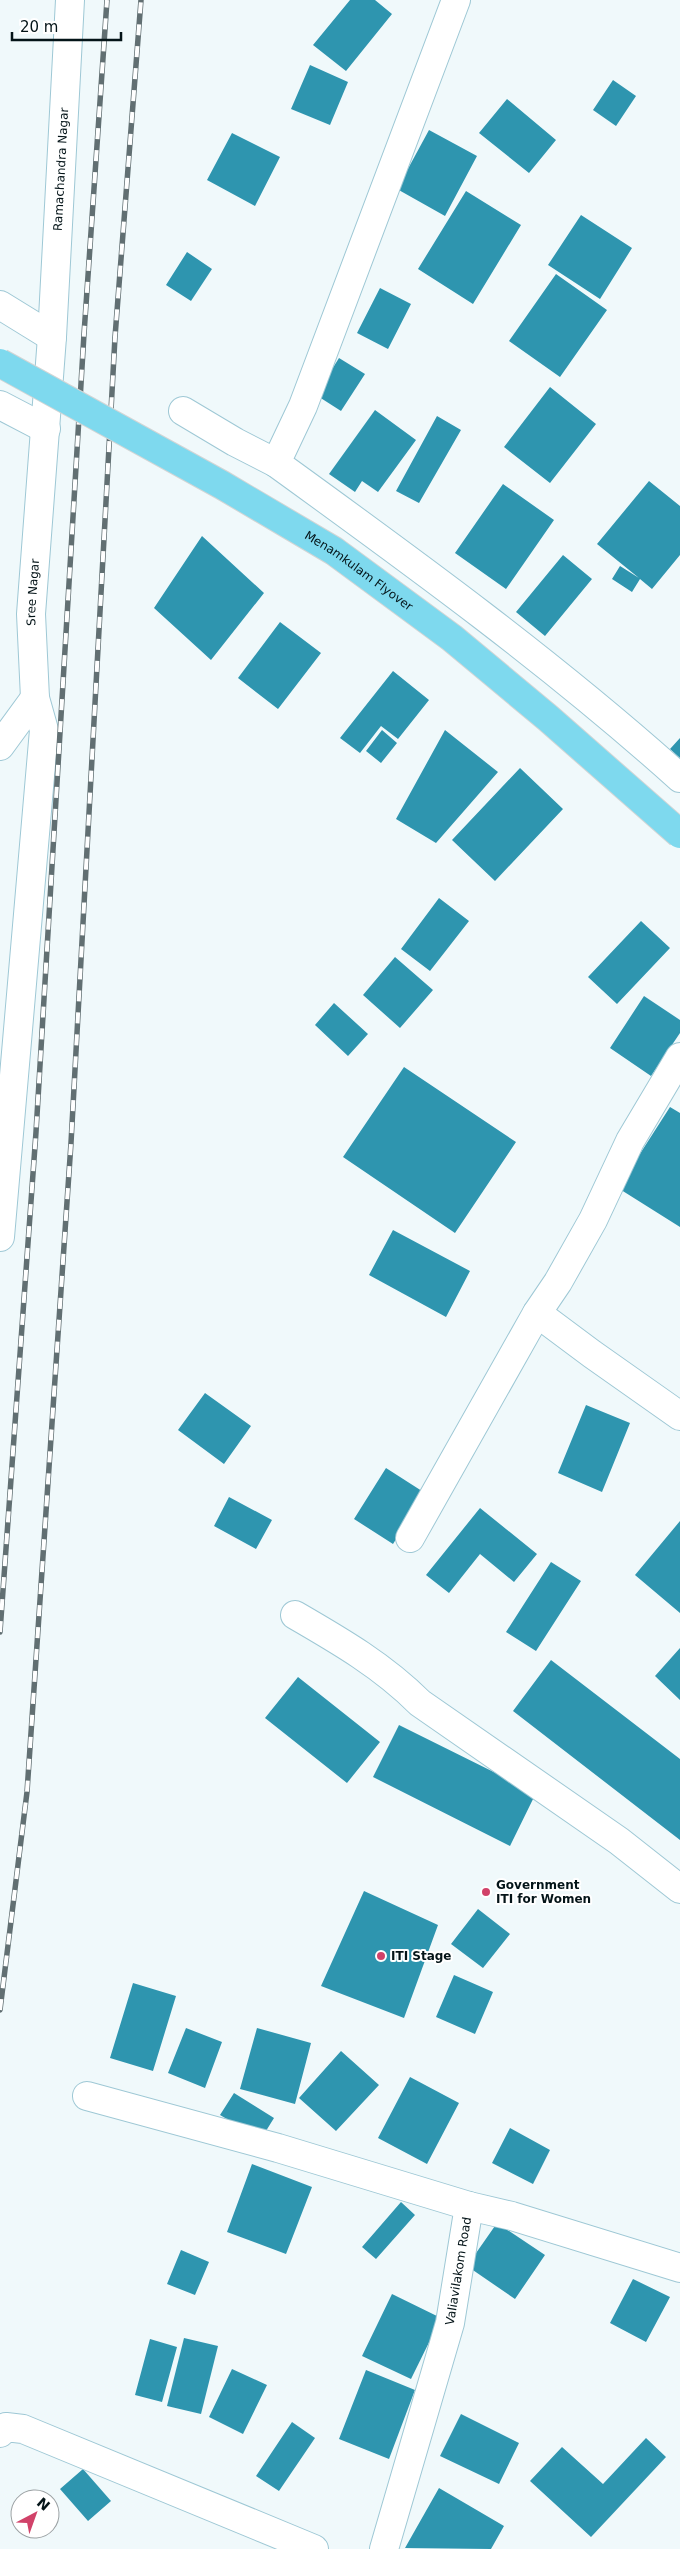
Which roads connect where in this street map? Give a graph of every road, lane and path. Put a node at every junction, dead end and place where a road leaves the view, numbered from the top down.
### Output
1 (70, 0) edge
2 (456, 0) edge
3 (0, 305) edge
4 (52, 337) junction
5 (0, 363) edge
6 (0, 405) edge
7 (183, 411) dead end
8 (46, 429) junction
9 (276, 463) junction
10 (35, 698) junction
11 (0, 746) edge
12 (680, 778) edge
13 (680, 834) edge
14 (680, 1057) edge
15 (0, 1237) edge
16 (537, 1312) junction
17 (680, 1416) edge
18 (410, 1538) dead end
19 (295, 1615) dead end
20 (680, 1889) edge
21 (87, 2096) dead end
22 (469, 2206) junction
23 (680, 2268) edge
24 (0, 2433) edge
25 (314, 2549) edge
26 (384, 2549) edge

1 - 4 street, Ramachandra Nagar
2 - 9 street
3 - 4 street
4 - 8 street, Ramachandra Nagar
5 - 13 main road, Menamkulam Flyover, bridge
6 - 8 street
7 - 9 street
8 - 10 street, Sree Nagar
9 - 12 street
10 - 11 street
10 - 15 street, Sree Nagar
14 - 16 street
16 - 17 street
16 - 18 street
19 - 20 street
21 - 22 street
22 - 23 street, Valiavilakom Road
22 - 26 street, Valiavilakom Road
24 - 25 street

